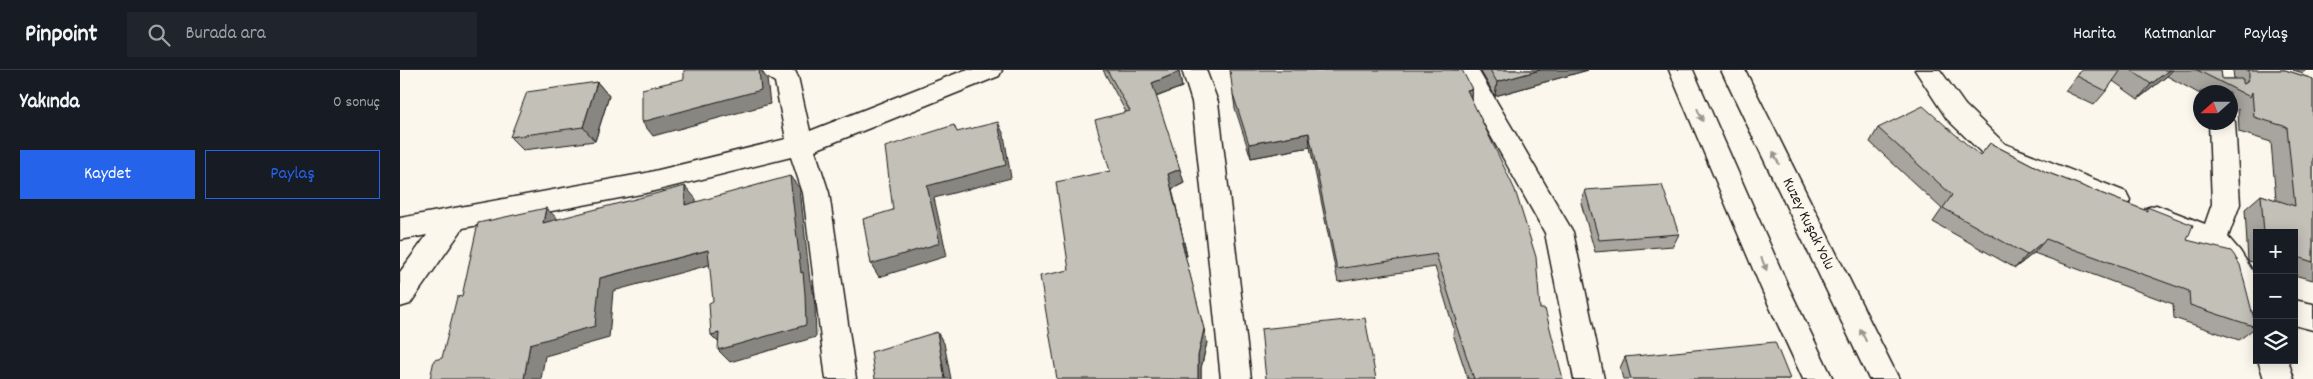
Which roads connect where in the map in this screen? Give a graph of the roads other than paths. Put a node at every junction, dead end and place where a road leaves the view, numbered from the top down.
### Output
1 (774, 70) edge
2 (990, 70) edge
3 (1194, 70) edge
4 (1466, 70) edge
5 (1681, 70) edge
6 (1733, 70) edge
7 (1927, 70) edge
8 (2222, 130) edge
9 (800, 145) junction
10 (454, 219) junction
11 (400, 229) edge
12 (2213, 239) junction
13 (400, 295) edge
14 (2253, 298) edge
15 (2298, 313) edge
16 (2313, 317) edge
17 (2274, 364) edge
18 (842, 379) edge
19 (1236, 379) edge
20 (1589, 379) edge
21 (1818, 379) edge
22 (1884, 379) edge
23 (2279, 379) edge

1 - 9 street
2 - 9 street
3 - 19 street
4 - 20 street
5 -> 21 street
22 -> 6 street, Kuzey Kuşak Yolu
7 - 12 street
8 - 12 street
9 - 10 street
9 - 18 street
10 - 11 street
10 - 13 street
12 - 14 street
15 - 16 street
17 - 23 street

